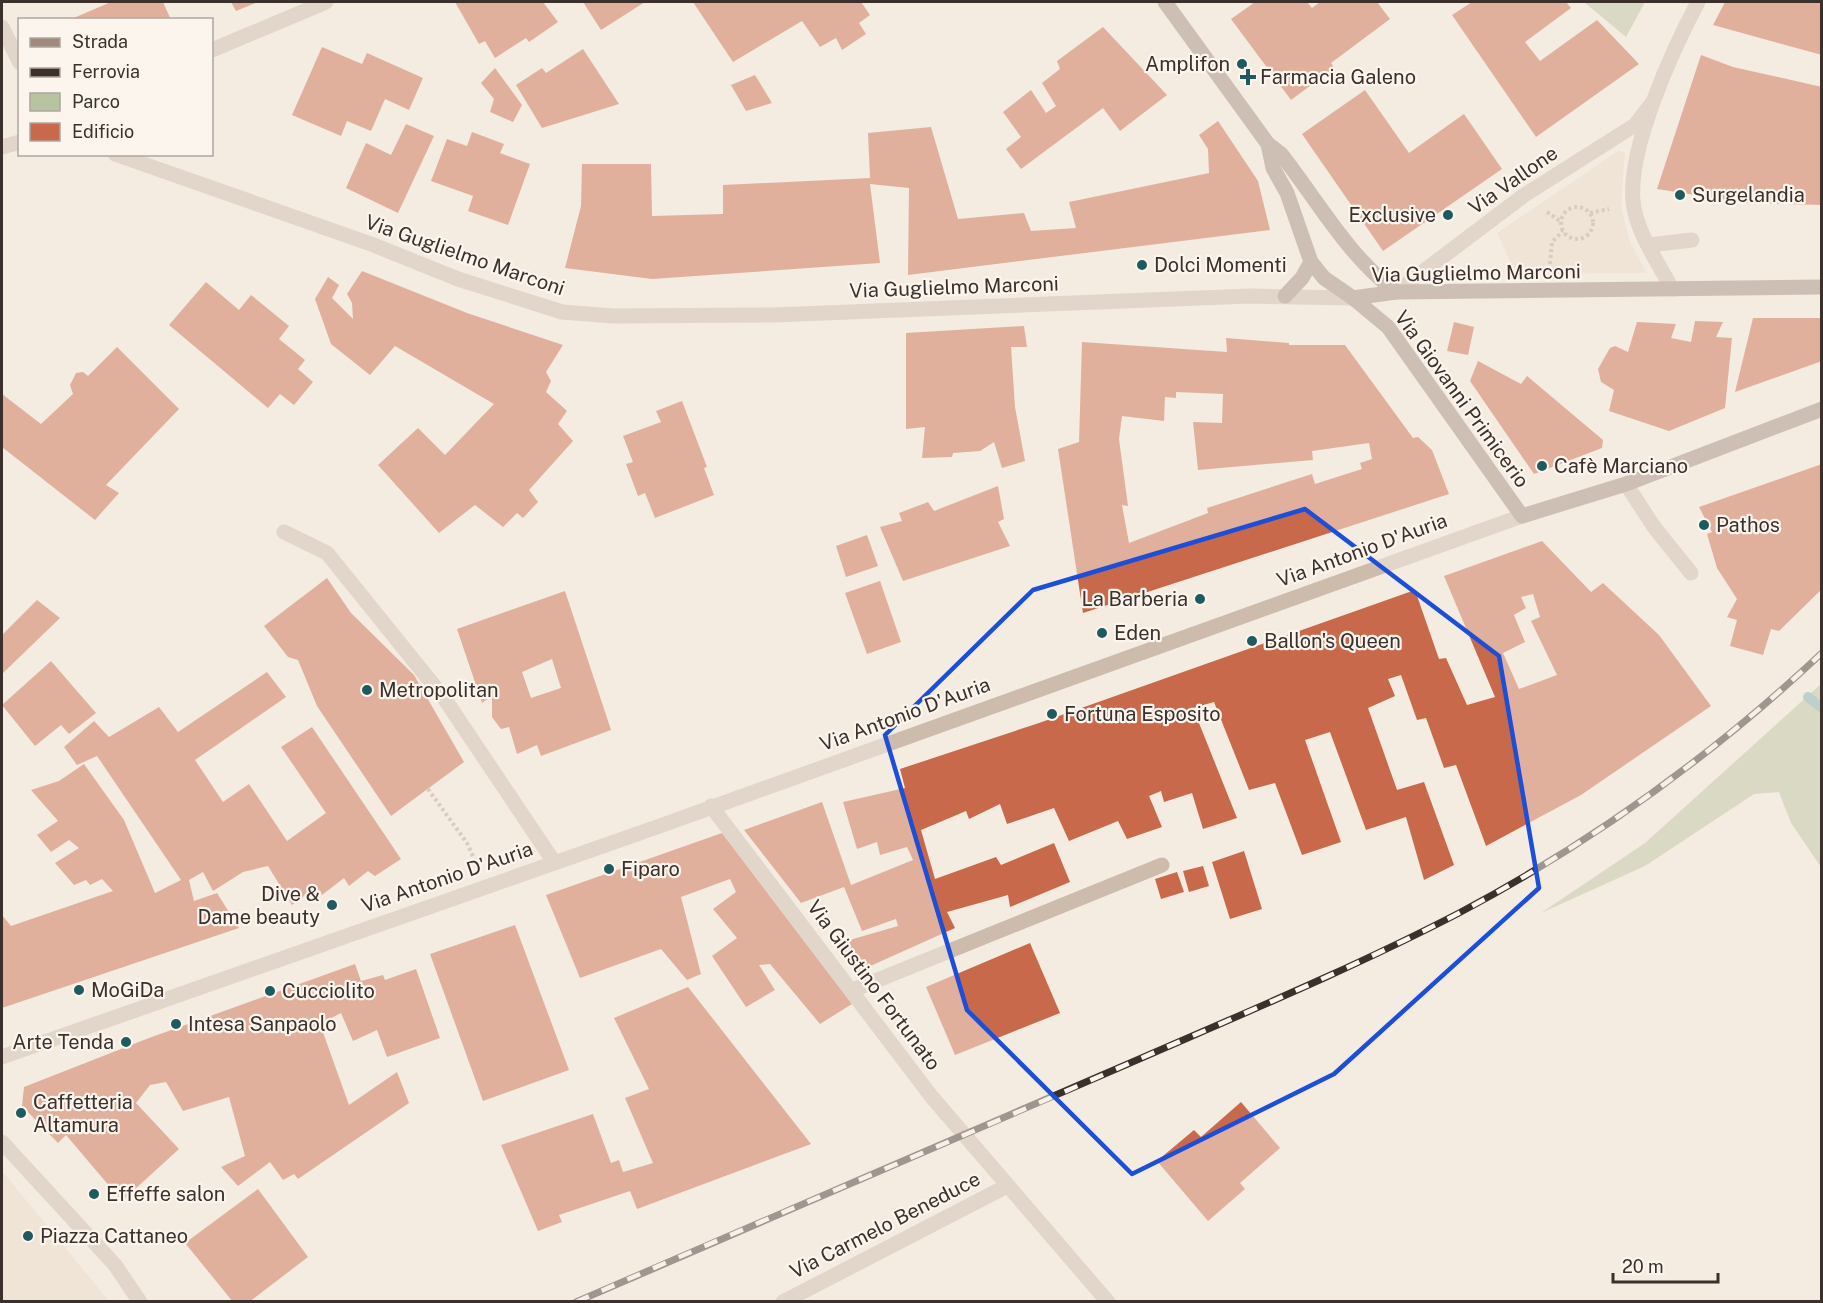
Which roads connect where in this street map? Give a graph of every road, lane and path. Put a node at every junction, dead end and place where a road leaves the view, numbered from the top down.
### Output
1 (326, 2) edge
2 (1165, 2) edge
3 (1698, 2) edge
4 (2, 27) edge
5 (213, 50) edge
6 (18, 59) edge
7 (1652, 103) junction
8 (18, 143) edge
9 (1268, 144) junction
10 (2, 147) edge
11 (121, 156) edge
12 (1540, 205) dead end
13 (1561, 222) junction
14 (1563, 231) junction
15 (1692, 240) dead end
16 (1649, 245) junction
17 (1311, 262) junction
18 (1550, 274) dead end
19 (1821, 287) edge
20 (1672, 289) junction
21 (1396, 292) junction
22 (1285, 296) junction
23 (1353, 298) junction
24 (1821, 409) edge
25 (1626, 484) junction
26 (1522, 516) junction
27 (284, 532) dead end
28 (1691, 573) dead end
29 (428, 789) dead end
30 (711, 806) junction
31 (467, 843) dead end
32 (554, 862) junction
33 (1162, 865) dead end
34 (853, 990) junction
35 (2, 1057) edge
36 (2, 1142) edge
37 (1007, 1186) junction
38 (140, 1302) edge
39 (783, 1302) edge
40 (1108, 1302) edge

1 - 5 street
2 - 9 street, Via Giovanni Primicerio
3 - 7 street, Via Vallone
4 - 6 street
7 - 16 street, Via Vallone
7 - 21 street, Via Vallone
8 - 10 street
9 - 17 street, Via Giovanni Primicerio
9 - 21 street, Via Giovanni Primicerio
11 - 22 street, Via Guglielmo Marconi
12 - 13 path
13 - 14 path
13 - 14 path
14 - 18 path
15 - 16 street
16 - 20 street, Via Vallone
17 - 22 street
17 - 23 street, Via Giovanni Primicerio
19 - 20 street, Via Guglielmo Marconi
20 - 21 street, Via Guglielmo Marconi
21 - 23 street, Via Guglielmo Marconi
22 - 23 street, Via Guglielmo Marconi
23 - 26 street, Via Giovanni Primicerio
24 - 25 street, Via Antonio D'Auria
25 - 26 street, Via Antonio D'Auria
25 - 28 street
26 - 30 street, Via Antonio D'Auria
27 - 32 street
29 - 31 path
30 - 32 street, Via Antonio D'Auria
30 - 34 street, Via Giustino Fortunato
32 - 35 street, Via Antonio D'Auria
33 - 34 street
34 - 37 street, Via Giustino Fortunato
36 - 38 street
37 - 39 street, Via Carmelo Beneduce
37 - 40 street, Via Giustino Fortunato

